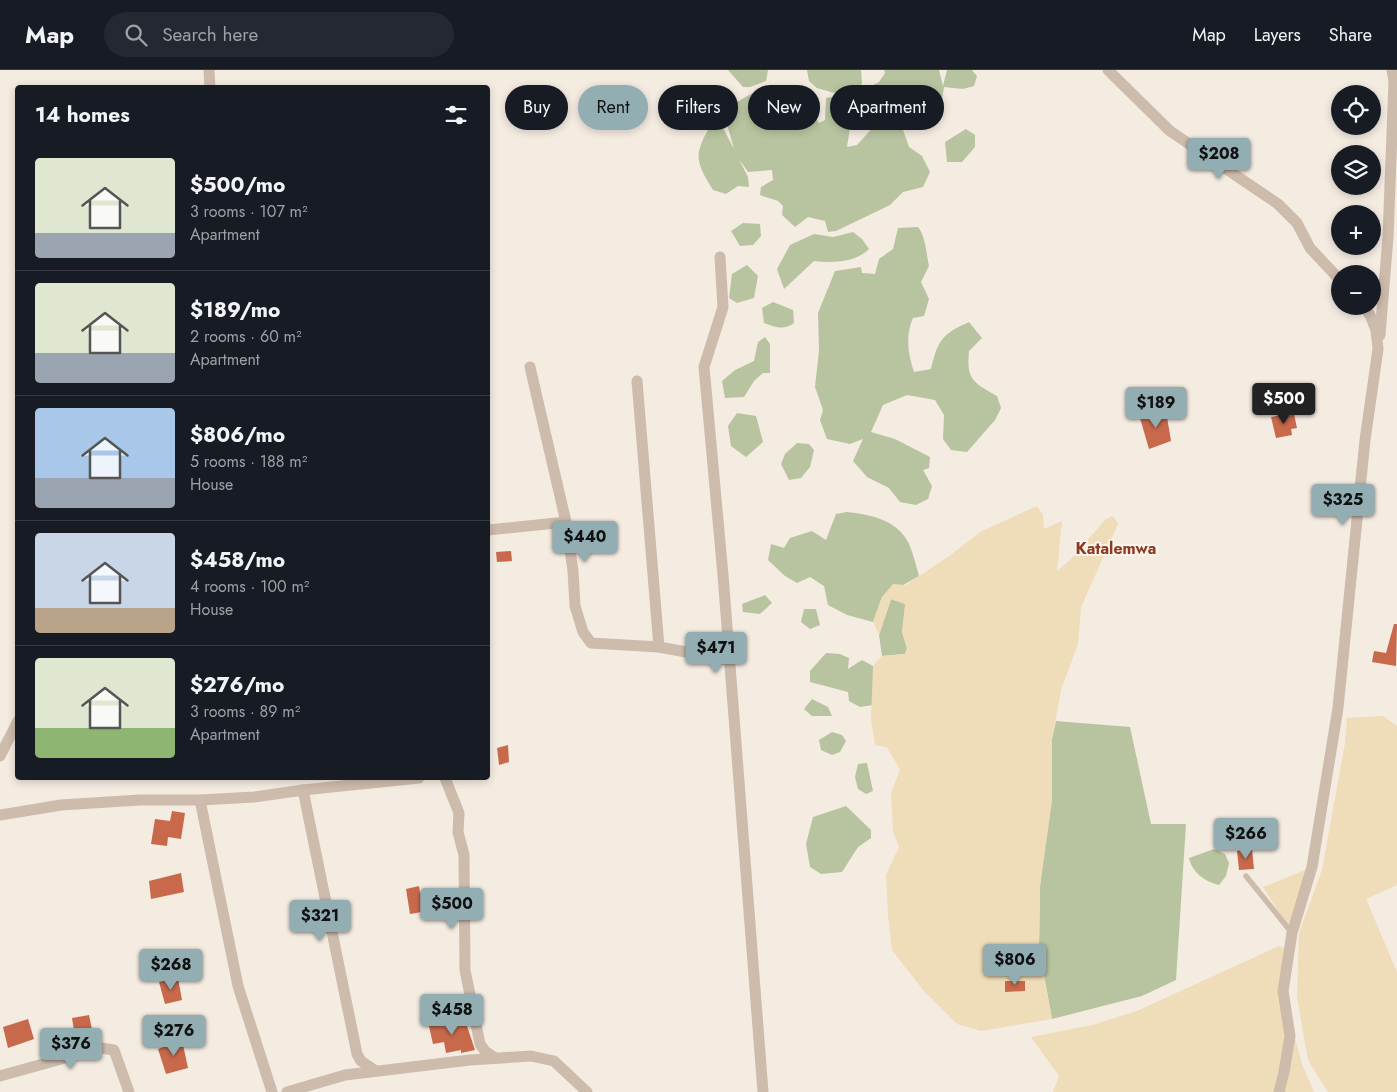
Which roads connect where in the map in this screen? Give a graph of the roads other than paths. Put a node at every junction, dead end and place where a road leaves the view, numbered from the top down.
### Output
1 (209, 70) edge
2 (1108, 70) edge
3 (1392, 70) edge
4 (210, 85) edge
5 (1394, 159) edge
6 (720, 257) dead end
7 (1331, 270) edge
8 (1370, 315) edge
9 (1378, 349) junction
10 (530, 367) dead end
11 (637, 380) dead end
12 (566, 522) junction
13 (490, 530) edge
14 (659, 647) junction
15 (729, 660) junction
16 (15, 727) edge
17 (0, 756) edge
18 (400, 780) edge
19 (446, 780) edge
20 (303, 790) junction
21 (200, 800) junction
22 (0, 815) edge
23 (1246, 876) dead end
24 (1292, 933) junction
25 (480, 1044) junction
26 (357, 1054) junction
27 (496, 1058) junction
28 (470, 1060) junction
29 (376, 1072) junction
30 (345, 1075) junction
31 (0, 1076) edge
32 (575, 1080) junction
33 (129, 1092) edge
34 (272, 1092) edge
35 (287, 1092) edge
36 (578, 1092) edge
37 (587, 1092) edge
38 (763, 1092) edge
39 (1279, 1092) edge

1 - 4 street
2 - 7 street
3 - 5 street
5 - 9 street
6 - 15 street
8 - 9 street
9 - 24 street
10 - 12 street
11 - 14 street
12 - 13 street
12 - 14 street
14 - 15 street
15 - 38 street
16 - 17 street
18 - 20 street
19 - 25 street
20 - 21 street
20 - 26 street
21 - 22 street
21 - 34 street
23 - 24 lane
24 - 39 street
25 - 27 street
25 - 28 street
26 - 29 street
26 - 30 street
27 - 28 street
27 - 32 street
28 - 29 street
29 - 30 street
30 - 35 street
31 - 33 street
32 - 36 street
32 - 37 street

